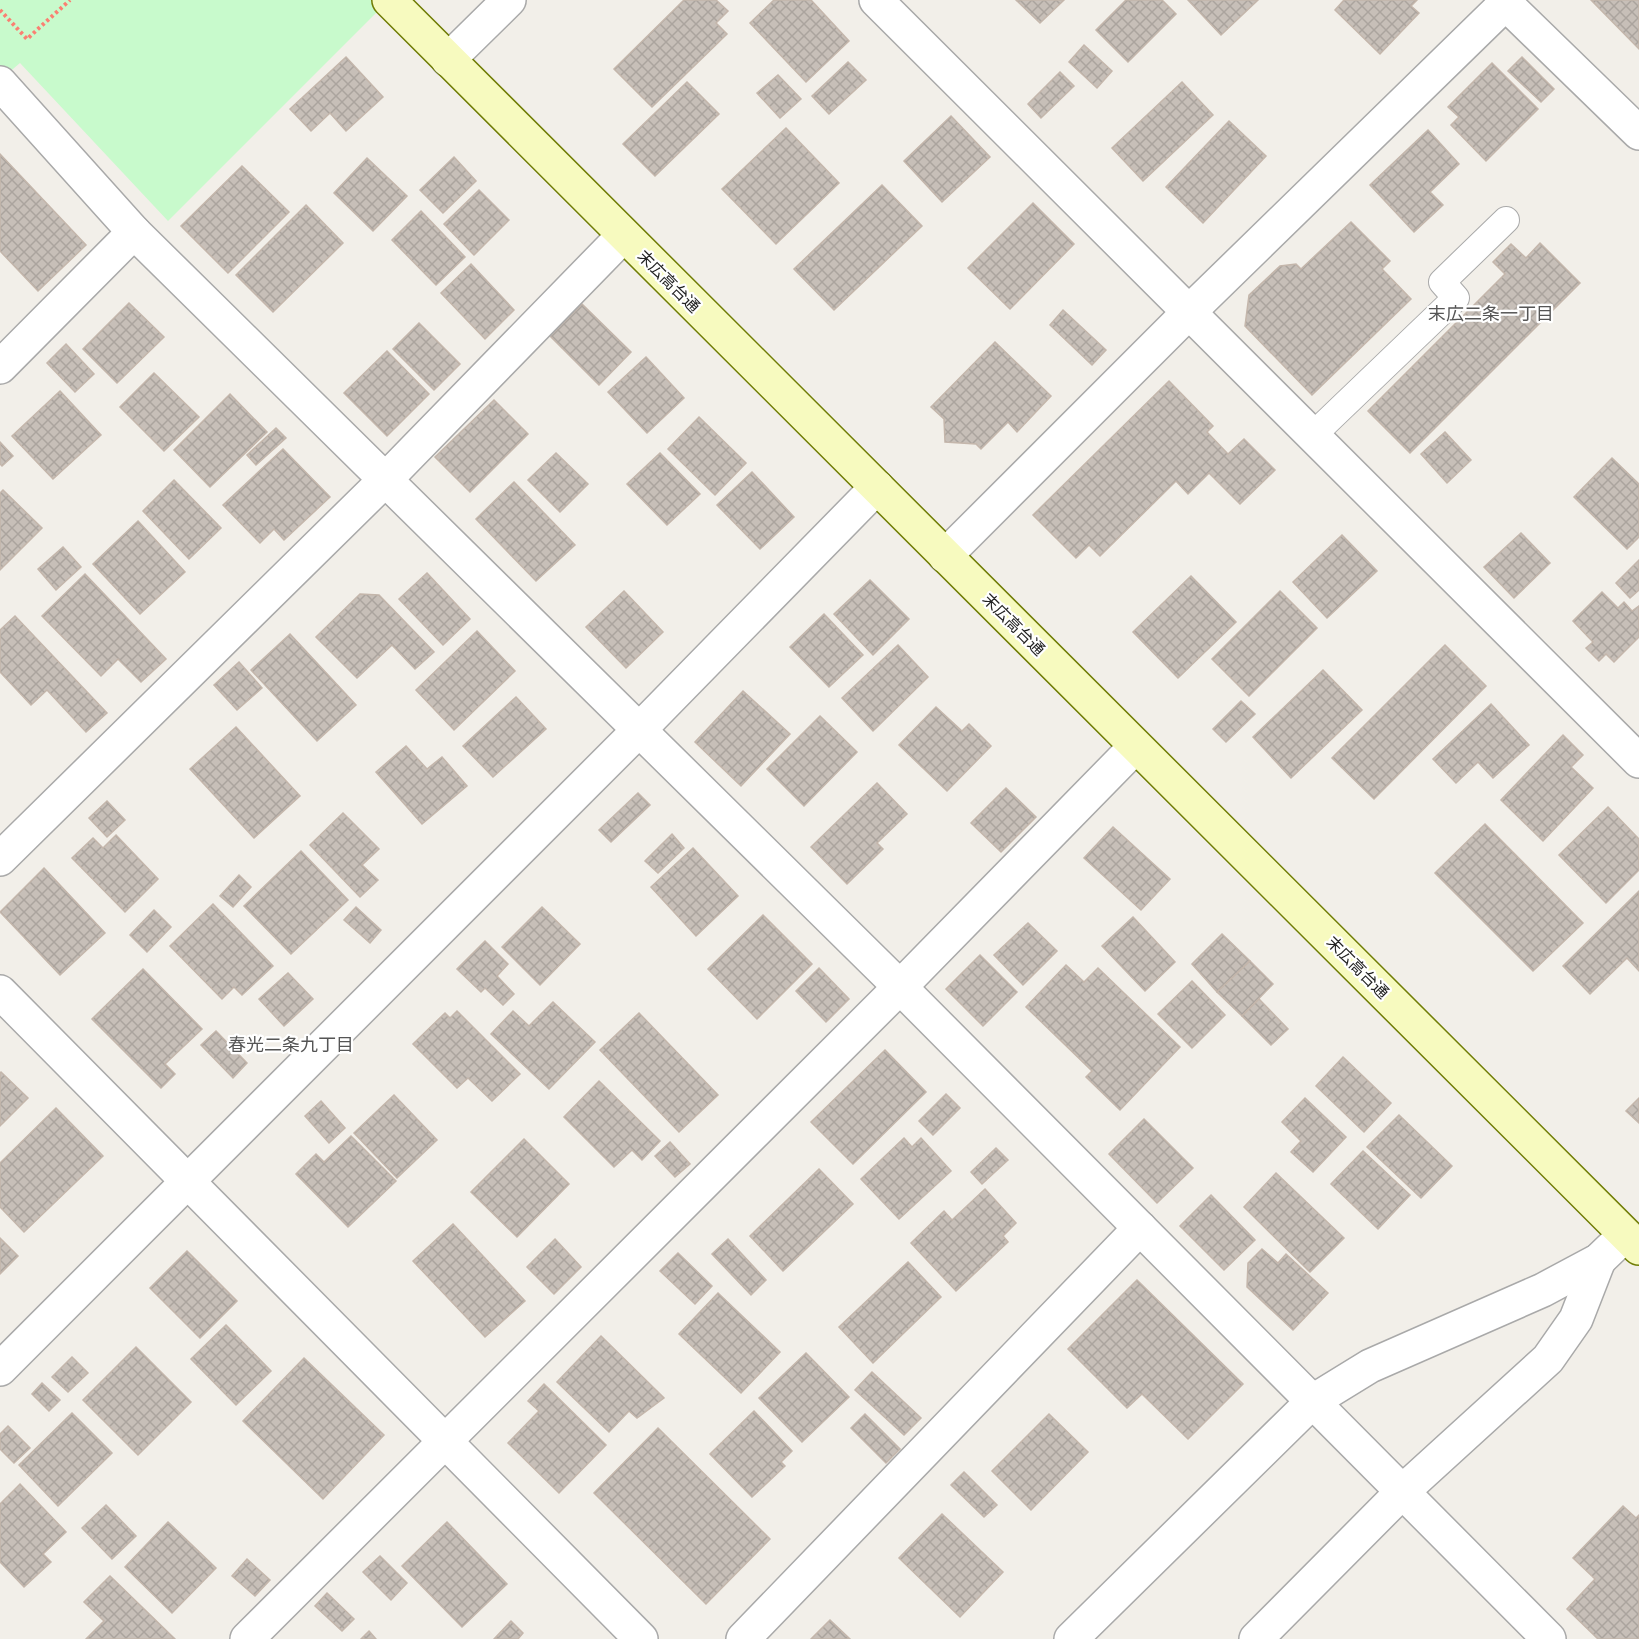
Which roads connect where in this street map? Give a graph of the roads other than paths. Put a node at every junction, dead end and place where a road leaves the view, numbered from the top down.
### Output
1 (389, 0) edge
2 (509, 0) edge
3 (876, 0) edge
4 (1506, 1) edge
5 (448, 60) junction
6 (0, 83) edge
7 (1639, 133) edge
8 (1506, 220) dead end
9 (134, 232) junction
10 (623, 236) junction
11 (1188, 313) junction
12 (0, 367) edge
13 (1312, 435) junction
14 (387, 478) junction
15 (877, 487) junction
16 (945, 556) junction
17 (640, 729) junction
18 (1136, 747) junction
19 (1639, 761) edge
20 (0, 859) edge
21 (900, 987) junction
22 (0, 992) edge
23 (186, 1182) junction
24 (1140, 1228) junction
25 (1632, 1241) edge
26 (1599, 1260) junction
27 (0, 1369) edge
28 (1313, 1401) junction
29 (445, 1440) junction
30 (1403, 1491) junction
31 (247, 1639) edge
32 (642, 1639) edge
33 (743, 1639) edge
34 (1071, 1639) edge
35 (1256, 1639) edge
36 (1549, 1639) edge

1 - 5 street, 末広高台通
2 - 5 street
3 - 11 street
4 - 7 street
4 - 11 street
5 - 10 street, 末広高台通
6 - 9 street
8 - 13 lane
9 - 12 street
9 - 14 street
10 - 14 street
10 - 15 street, 末広高台通
11 - 13 street
11 - 16 street
13 - 19 street
14 - 17 street
14 - 20 street
15 - 16 street, 末広高台通
15 - 17 street
16 - 18 street, 末広高台通
17 - 21 street
17 - 23 street
18 - 21 street
18 - 25 street, 末広高台通
21 - 24 street
21 - 29 street
22 - 23 street
23 - 27 street
23 - 29 street
24 - 28 street
24 - 33 street
25 - 26 street
26 - 28 street
26 - 30 street
28 - 30 street
28 - 34 street
29 - 31 street
29 - 32 street
30 - 35 street
30 - 36 street

